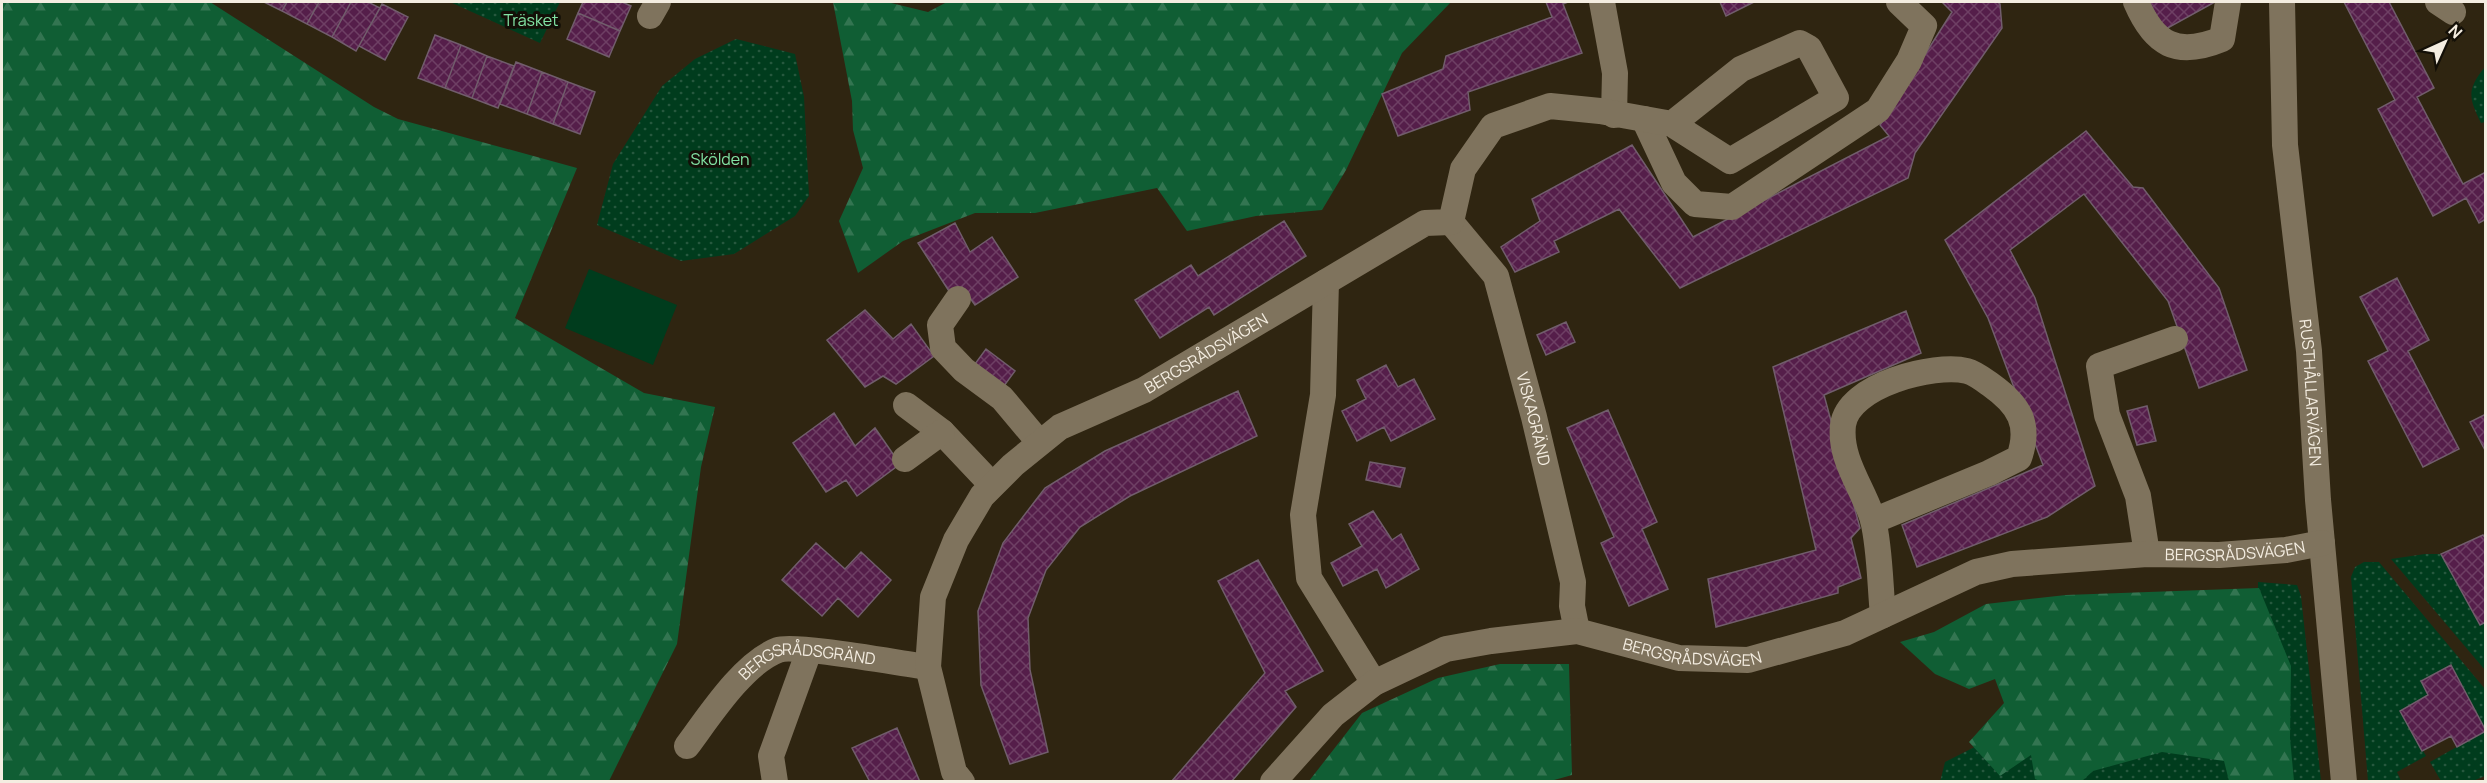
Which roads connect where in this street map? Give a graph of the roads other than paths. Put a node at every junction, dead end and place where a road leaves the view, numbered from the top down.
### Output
1 (1602, 2) edge
2 (1899, 2) edge
3 (2136, 2) edge
4 (2228, 2) edge
5 (2282, 2) edge
6 (1614, 115) junction
7 (1644, 119) junction
8 (1672, 124) junction
9 (1451, 222) junction
10 (1326, 282) junction
11 (958, 299) dead end
12 (2175, 339) dead end
13 (906, 405) dead end
14 (942, 432) junction
15 (1039, 442) junction
16 (905, 459) dead end
17 (992, 485) junction
18 (1873, 520) junction
19 (2322, 543) junction
20 (2147, 554) junction
21 (1883, 615) junction
22 (1577, 631) junction
23 (808, 651) junction
24 (928, 667) junction
25 (1374, 683) junction
26 (687, 746) dead end
27 (775, 782) edge
28 (962, 782) edge
29 (1273, 782) edge
30 (2344, 782) edge

1 - 6 street
2 - 7 street
3 - 4 street
5 - 19 street, RUSTHÅLLARVÄGEN
6 - 7 street
6 - 9 street
7 - 8 street
8 - 8 street
9 - 10 street, BERGSRÅDSVÄGEN
9 - 22 street, VISKAGRÄND
10 - 15 street, BERGSRÅDSVÄGEN
10 - 25 street
11 - 15 street
12 - 20 street, BERGSRÅDSVÄGEN
13 - 14 street
14 - 16 street
14 - 17 street
15 - 17 street, BERGSRÅDSVÄGEN
17 - 24 street, BERGSRÅDSVÄGEN
18 - 18 street
18 - 21 street
19 - 20 street, BERGSRÅDSVÄGEN
19 - 30 street, RUSTHÅLLARVÄGEN
20 - 21 street, BERGSRÅDSVÄGEN
21 - 22 street, BERGSRÅDSVÄGEN
22 - 25 street, BERGSRÅDSVÄGEN
23 - 24 street, BERGSRÅDSGRÄND
23 - 26 street, BERGSRÅDSGRÄND
23 - 27 street
24 - 28 street, BERGSRÅDSVÄGEN
25 - 29 street, BERGSRÅDSVÄGEN

